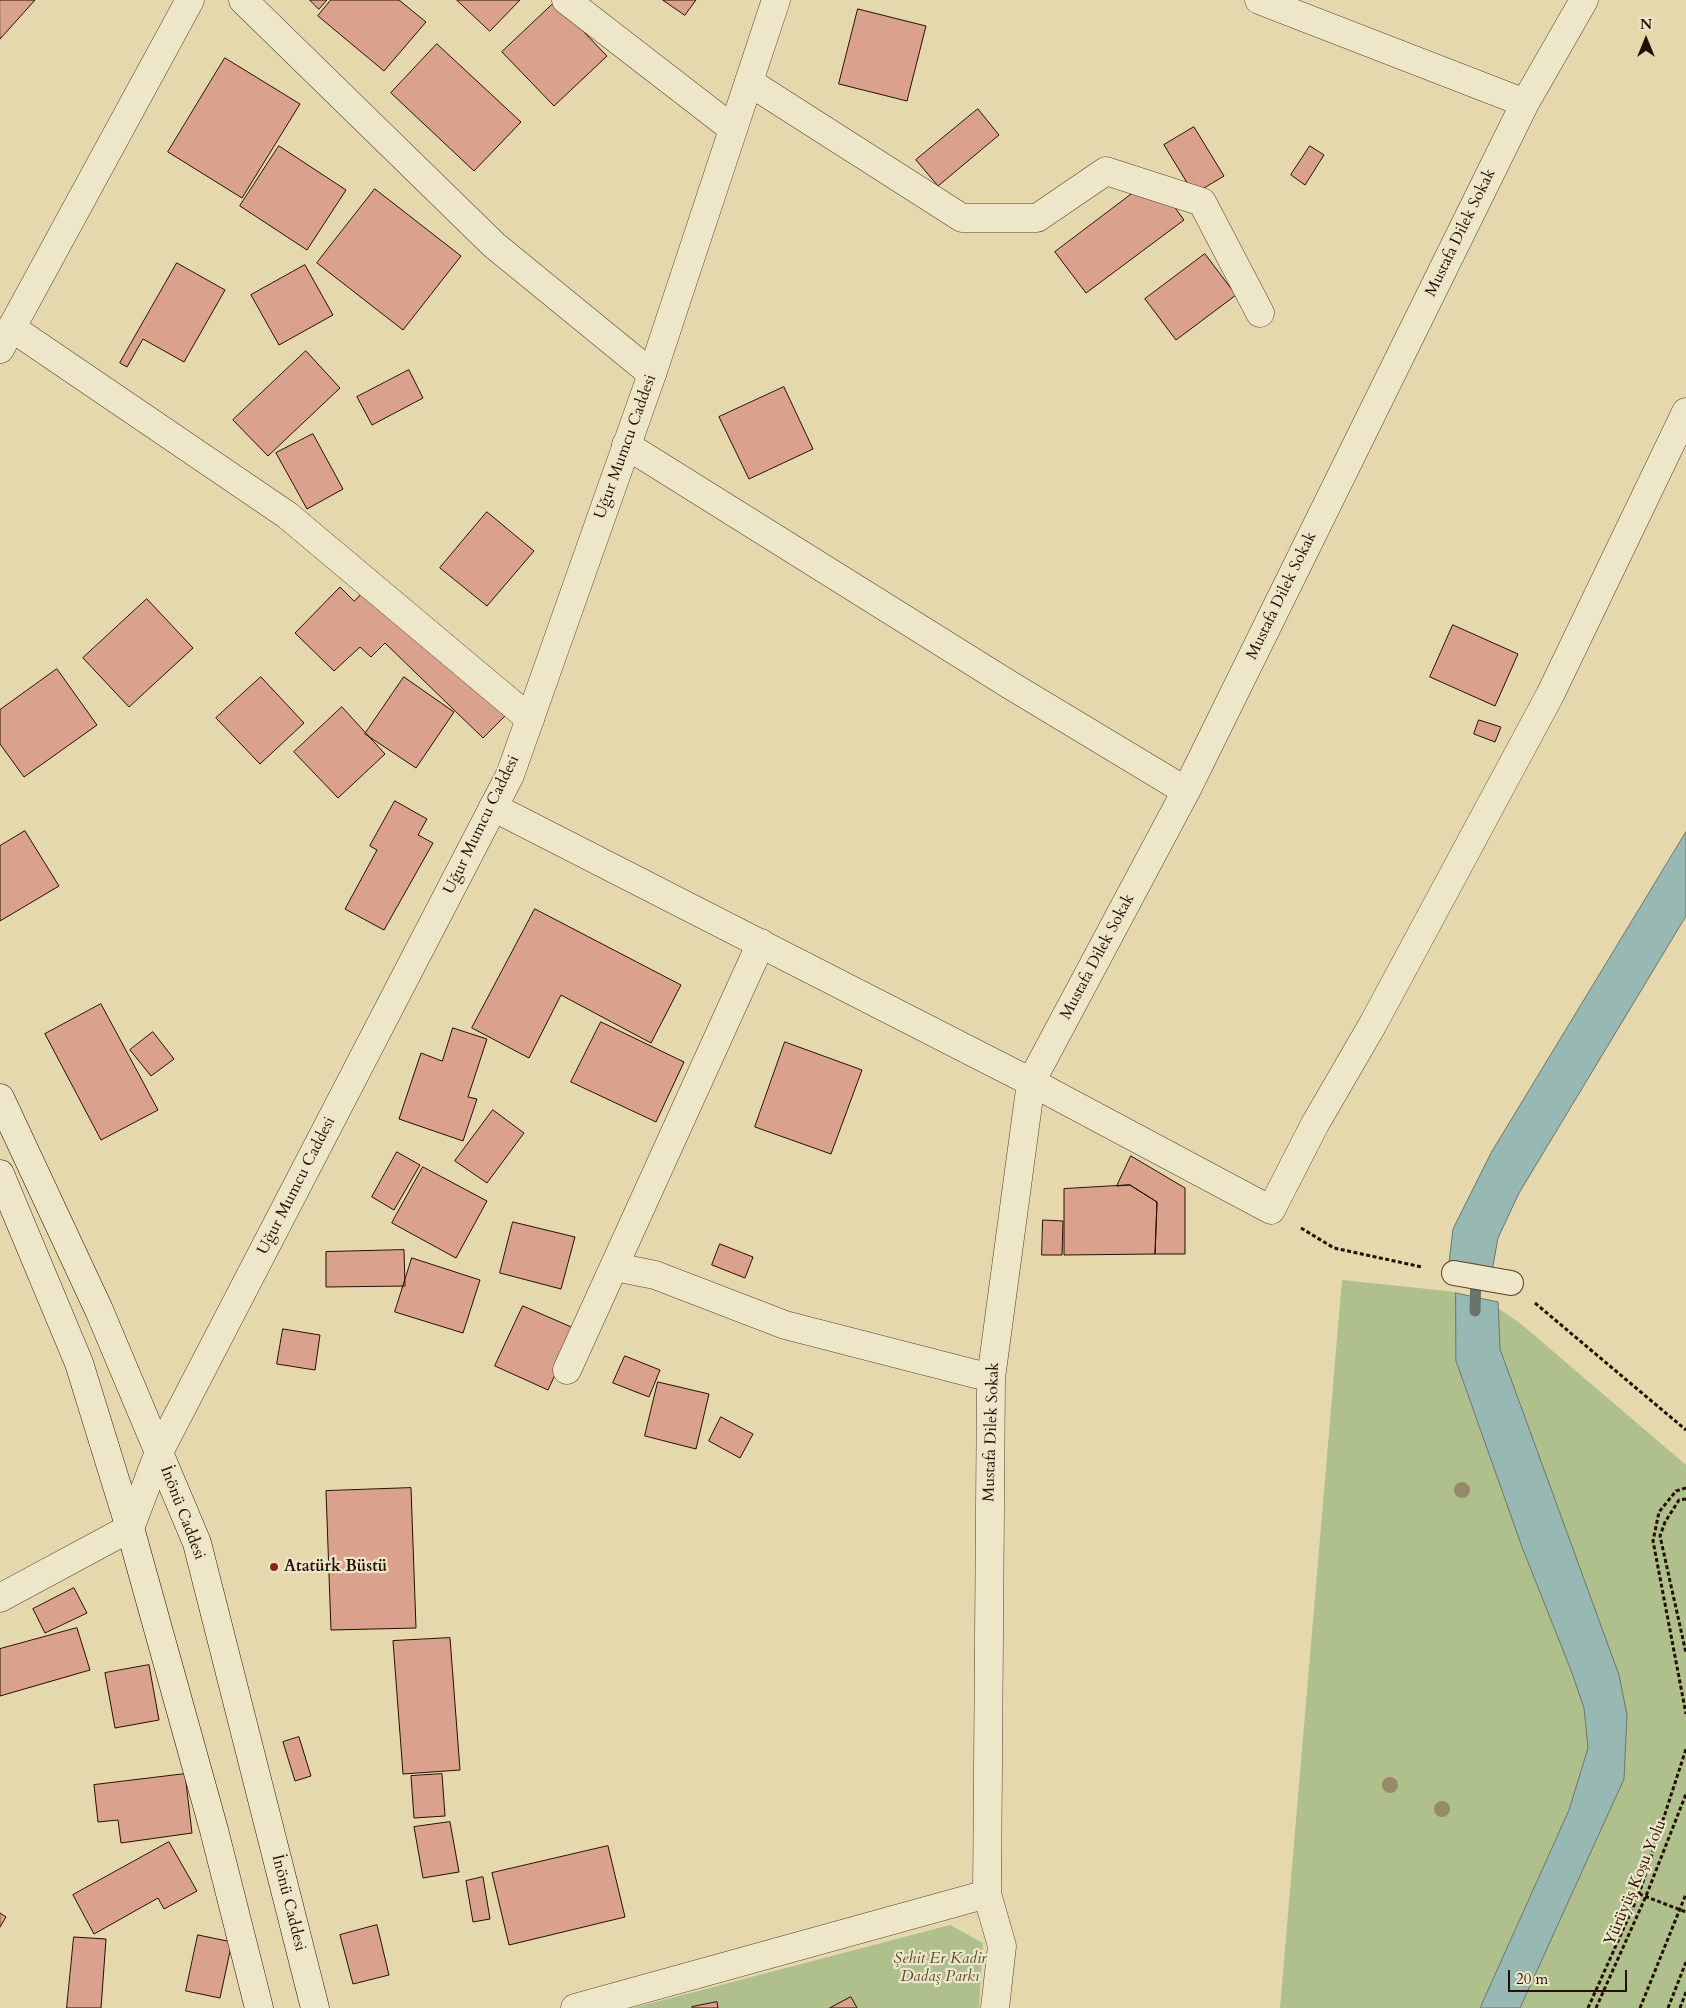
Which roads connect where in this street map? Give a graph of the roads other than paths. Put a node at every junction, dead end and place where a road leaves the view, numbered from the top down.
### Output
1 (190, 0) edge
2 (243, 0) edge
3 (566, 0) edge
4 (776, 0) edge
5 (1259, 0) edge
6 (1584, 0) edge
7 (749, 82) junction
8 (1525, 103) junction
9 (733, 129) junction
10 (1260, 313) dead end
11 (6, 338) edge
12 (652, 374) junction
13 (1686, 412) edge
14 (626, 445) junction
15 (530, 719) junction
16 (1186, 791) junction
17 (494, 807) junction
18 (761, 943) junction
19 (1031, 1082) junction
20 (0, 1098) edge
21 (0, 1174) edge
22 (615, 1267) junction
23 (1454, 1273) road end
24 (1511, 1283) road end
25 (567, 1370) dead end
26 (990, 1378) junction
27 (159, 1452) junction
28 (130, 1528) junction
29 (0, 1598) edge
30 (987, 1894) junction
31 (259, 2008) edge
32 (315, 2008) edge
33 (576, 2008) edge
34 (995, 2008) edge

1 - 11 street
2 - 12 street
3 - 9 street
4 - 7 street, Uğur Mumcu Caddesi
5 - 8 street
6 - 8 street, Mustafa Dilek Sokak
7 - 9 street, Uğur Mumcu Caddesi
7 - 10 street
8 - 16 street, Mustafa Dilek Sokak
9 - 12 street, Uğur Mumcu Caddesi
11 - 15 street
12 - 14 street, Uğur Mumcu Caddesi
13 - 19 street
14 - 15 street, Uğur Mumcu Caddesi
14 - 16 street
15 - 17 street, Uğur Mumcu Caddesi
16 - 19 street, Mustafa Dilek Sokak
17 - 18 street
17 - 27 street, Uğur Mumcu Caddesi
18 - 19 street
18 - 22 street
19 - 26 street, Mustafa Dilek Sokak
20 - 27 street, İnönü Caddesi
21 - 28 street
22 - 25 street
22 - 26 street
23 - 24 lane
26 - 30 street, Mustafa Dilek Sokak
27 - 28 street, Uğur Mumcu Caddesi
27 - 32 street, İnönü Caddesi
28 - 29 street
28 - 31 street
30 - 33 street
30 - 34 street, Mustafa Dilek Sokak

